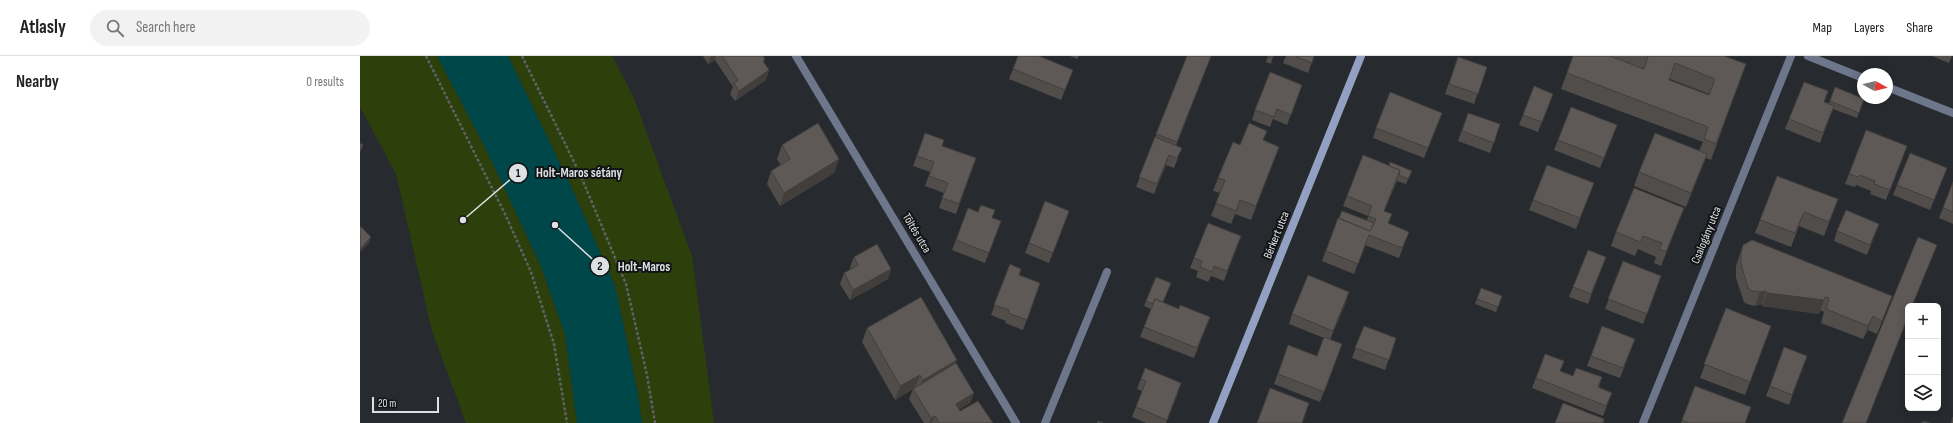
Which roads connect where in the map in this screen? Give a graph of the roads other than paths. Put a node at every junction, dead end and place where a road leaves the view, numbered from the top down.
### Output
1 (796, 56) edge
2 (1361, 56) edge
3 (1791, 56) edge
4 (1808, 56) edge
5 (1857, 76) edge
6 (1893, 89) edge
7 (1953, 113) edge
8 (1107, 272) dead end
9 (1016, 423) edge
10 (1045, 423) edge
11 (1213, 423) edge
12 (1643, 423) edge

1 - 9 street, Töltés utca
2 - 11 street, Bérkert utca
3 - 12 street, Csalogány utca
4 - 5 street
6 - 7 street
8 - 10 street

